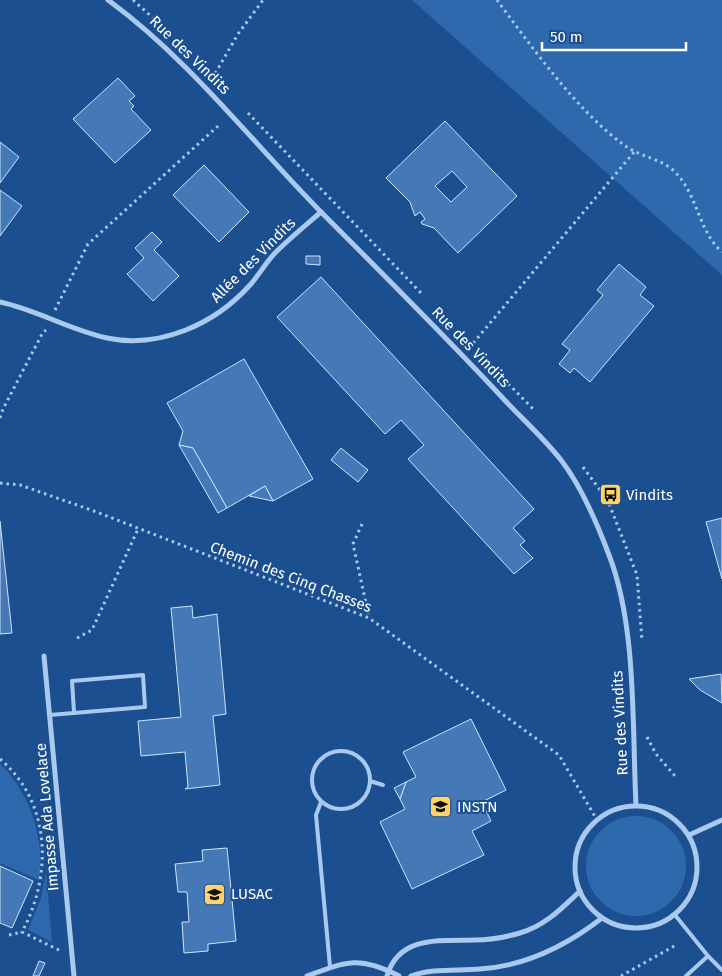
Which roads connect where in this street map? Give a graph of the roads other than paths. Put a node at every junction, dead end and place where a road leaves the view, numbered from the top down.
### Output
1 (108, 0) edge
2 (321, 212) junction
3 (0, 302) edge
4 (44, 656) dead end
5 (74, 712) junction
6 (50, 715) junction
7 (370, 781) junction
8 (383, 785) dead end
9 (321, 802) junction
10 (636, 805) junction
11 (722, 820) edge
12 (689, 835) junction
13 (580, 892) junction
14 (675, 915) junction
15 (602, 918) junction
16 (708, 956) junction
17 (330, 967) junction
18 (722, 970) edge
19 (388, 973) edge
20 (74, 976) edge
21 (307, 976) edge
22 (399, 976) edge
23 (411, 976) edge
24 (686, 976) edge

1 - 2 street, Rue des Vindits
2 - 3 street, Allée des Vindits
2 - 10 street, Rue des Vindits
4 - 6 street, Impasse Ada Lovelace
5 - 5 lane
5 - 6 lane
6 - 20 street, Impasse Ada Lovelace
7 - 8 lane
7 - 9 lane
7 - 9 lane
9 - 17 lane
10 - 12 street
10 - 13 street
11 - 12 street
12 - 14 street
13 - 15 street
13 - 19 street
14 - 15 street
14 - 16 lane
15 - 23 street
16 - 18 lane
16 - 24 lane
17 - 19 street
17 - 21 street
19 - 22 street

